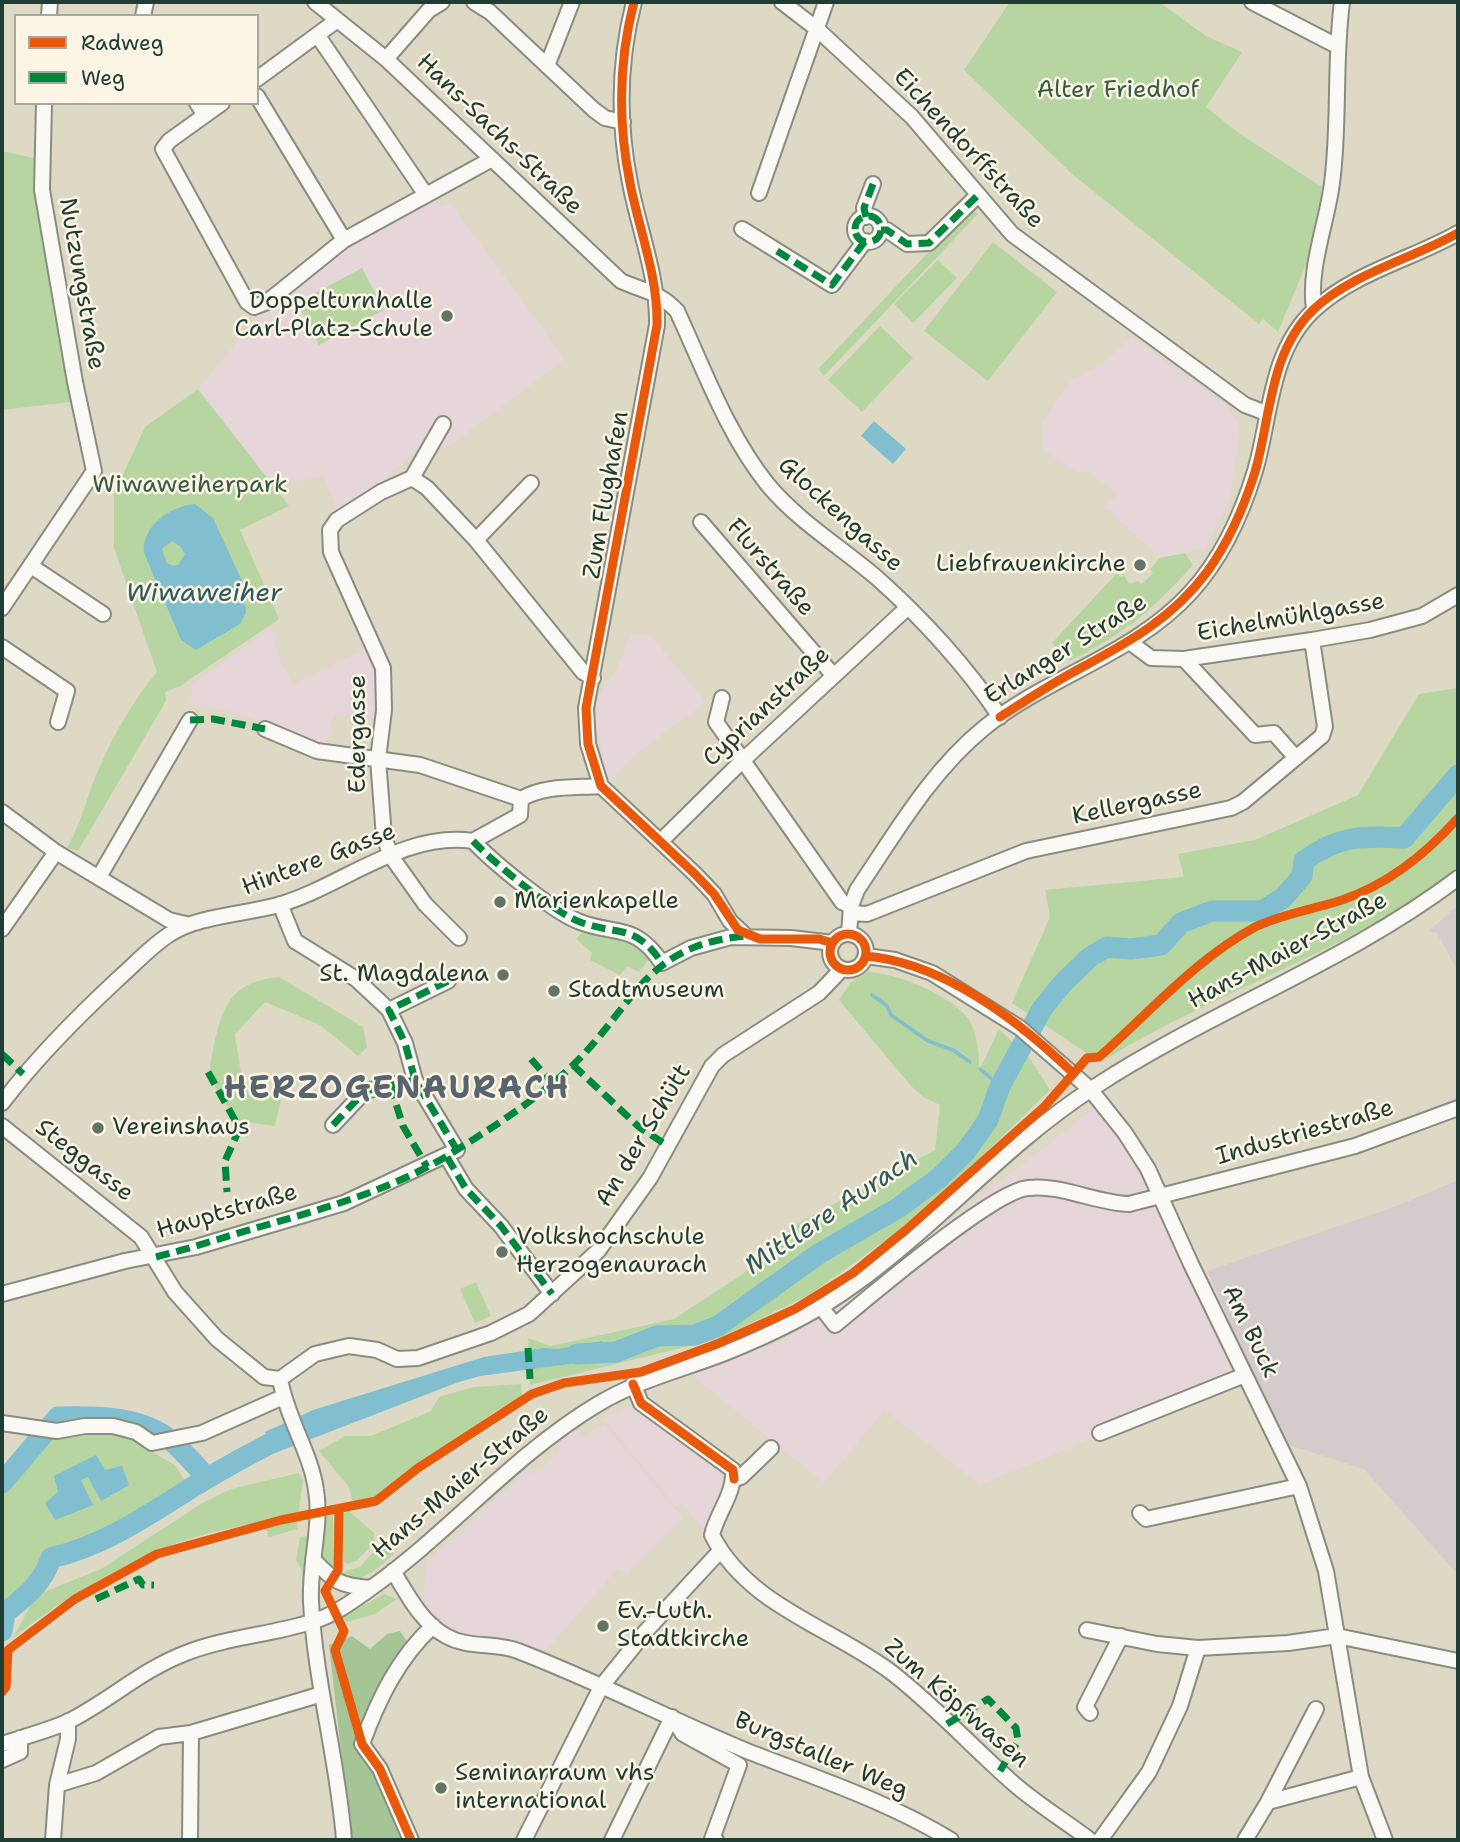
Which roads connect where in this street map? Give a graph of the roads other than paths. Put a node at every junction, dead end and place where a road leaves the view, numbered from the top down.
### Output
1 (442, 2) edge
2 (474, 2) edge
3 (572, 2) edge
4 (634, 2) edge
5 (782, 2) edge
6 (826, 2) edge
7 (1251, 2) edge
8 (1342, 2) edge
9 (323, 4) edge
10 (336, 21) junction
11 (817, 29) junction
12 (318, 36) junction
13 (1337, 46) junction
14 (386, 59) junction
15 (547, 66) junction
16 (259, 78) edge
17 (259, 99) edge
18 (44, 105) edge
19 (201, 109) edge
20 (623, 122) junction
21 (492, 159) junction
22 (873, 184) dead end
23 (759, 193) dead end
24 (426, 195) junction
25 (978, 195) junction
26 (866, 217) junction
27 (741, 229) dead end
28 (881, 230) junction
29 (1458, 233) edge
30 (344, 240) junction
31 (865, 242) junction
32 (656, 292) junction
33 (1314, 309) junction
34 (1266, 413) junction
35 (443, 424) dead end
36 (412, 478) junction
37 (531, 483) dead end
38 (701, 522) dead end
39 (476, 540) junction
40 (31, 566) junction
41 (1458, 595) edge
42 (2, 608) edge
43 (906, 608) junction
44 (103, 614) dead end
45 (1312, 640) junction
46 (1131, 643) junction
47 (2, 647) edge
48 (1184, 659) junction
49 (834, 676) junction
50 (593, 678) junction
51 (722, 698) dead end
52 (1000, 717) junction
53 (190, 720) dead end
54 (58, 722) dead end
55 (265, 729) dead end
56 (378, 758) junction
57 (1296, 758) junction
58 (742, 761) junction
59 (601, 786) junction
60 (521, 799) junction
61 (2, 812) edge
62 (473, 841) junction
63 (661, 841) junction
64 (56, 852) junction
65 (391, 856) junction
66 (99, 877) junction
67 (1458, 878) edge
68 (280, 904) junction
69 (851, 909) junction
70 (186, 924) junction
71 (2, 929) edge
72 (849, 934) junction
73 (746, 936) junction
74 (458, 937) dead end
75 (833, 943) junction
76 (866, 956) junction
77 (842, 969) junction
78 (448, 981) dead end
79 (389, 1010) junction
80 (415, 1080) junction
81 (1090, 1089) junction
82 (2, 1103) edge
83 (1458, 1108) edge
84 (333, 1125) dead end
85 (2, 1126) edge
86 (452, 1153) junction
87 (1161, 1197) junction
88 (156, 1256) junction
89 (2, 1294) edge
90 (552, 1294) junction
91 (821, 1307) junction
92 (1245, 1375) junction
93 (280, 1378) junction
94 (633, 1384) junction
95 (284, 1401) junction
96 (2, 1423) edge
97 (1100, 1433) dead end
98 (771, 1448) dead end
99 (734, 1479) junction
100 (1299, 1486) junction
101 (1140, 1513) dead end
102 (720, 1551) junction
103 (313, 1559) junction
104 (393, 1571) junction
105 (370, 1588) junction
106 (313, 1622) junction
107 (433, 1626) junction
108 (1087, 1630) dead end
109 (1121, 1636) junction
110 (1337, 1636) junction
111 (1198, 1648) junction
112 (1458, 1661) edge
113 (601, 1687) junction
114 (322, 1694) junction
115 (1316, 1709) dead end
116 (1090, 1713) dead end
117 (672, 1717) junction
118 (68, 1721) junction
119 (191, 1732) junction
120 (20, 1738) junction
121 (2, 1744) edge
122 (2, 1760) edge
123 (1361, 1777) junction
124 (57, 1786) junction
125 (1268, 1802) junction
126 (53, 1840) edge
127 (190, 1840) edge
128 (344, 1840) edge
129 (411, 1840) edge
130 (524, 1840) edge
131 (612, 1840) edge
132 (716, 1840) edge
133 (951, 1840) edge
134 (1090, 1840) edge
135 (1100, 1840) edge
136 (1245, 1840) edge
137 (1385, 1840) edge

1 - 14 street
2 - 15 street
3 - 15 street
4 - 20 street, Zum Flughafen
5 - 11 street, Eichendorffstraße
6 - 11 street
7 - 13 street
8 - 13 street
9 - 10 street, Hans-Sachs-Straße
10 - 12 street
10 - 14 street, Hans-Sachs-Straße
11 - 23 street
11 - 25 street, Eichendorffstraße
12 - 16 street
12 - 24 street
13 - 33 street
14 - 21 street, Hans-Sachs-Straße
15 - 20 street
17 - 30 street
18 - 40 street, Nutzungstraße
19 - 30 street
20 - 32 street, Zum Flughafen
21 - 24 street
21 - 32 street, Hans-Sachs-Straße
22 - 26 street
24 - 30 street
25 - 28 street
25 - 34 street, Eichendorffstraße
26 - 28 street
26 - 31 street
27 - 31 street
28 - 31 street
29 - 33 street, Erlanger Straße
32 - 43 street, Glockengasse
32 - 50 street, Zum Flughafen
33 - 34 street, Erlanger Straße
34 - 46 street, Erlanger Straße
35 - 36 street
36 - 39 street
36 - 56 street, Edergasse
37 - 39 street
38 - 49 street, Flurstraße
39 - 50 street
40 - 42 street
40 - 44 street
41 - 45 street, Eichelmühlgasse
43 - 49 street, Cyprianstraße
43 - 52 street, Glockengasse
45 - 48 street, Eichelmühlgasse
45 - 57 street, Kellergasse
46 - 48 street, Eichelmühlgasse
46 - 52 street, Erlanger Straße
47 - 54 street
48 - 57 street
49 - 58 street, Cyprianstraße
50 - 59 street, Zum Flughafen
51 - 58 street
52 - 69 street, Erlanger Straße
53 - 66 street
55 - 56 street
56 - 60 street
56 - 65 street, Edergasse
57 - 69 street, Kellergasse
58 - 63 street, Cyprianstraße
58 - 69 street
59 - 60 street
59 - 63 street
60 - 62 street
61 - 64 street
62 - 65 street, Hintere Gasse
62 - 73 street
63 - 73 street
64 - 66 street
64 - 71 street
65 - 68 street, Hintere Gasse
65 - 74 street
66 - 70 street
67 - 81 street, Hans-Maier-Straße
68 - 70 street, Hintere Gasse
68 - 79 street
69 - 72 street, Erlanger Straße
70 - 82 street, Hintere Gasse
72 - 75 street
72 - 76 street
73 - 75 street
75 - 77 street
76 - 77 street
76 - 81 street, Am Buck
77 - 90 street, An der Schütt
78 - 79 street
79 - 80 street
80 - 84 street
80 - 86 street
81 - 87 street, Am Buck
81 - 91 street, Hans-Maier-Straße
83 - 87 street, Industriestraße
85 - 88 street, Steggasse
86 - 88 street, Hauptstraße
86 - 90 street
87 - 91 street, Industriestraße
87 - 92 street, Am Buck
88 - 89 street, Hauptstraße
88 - 93 street, Steggasse
90 - 93 street, An der Schütt
91 - 94 street, Hans-Maier-Straße
92 - 97 street
92 - 100 street, Am Buck
93 - 95 street
94 - 99 street
94 - 104 street, Hans-Maier-Straße
95 - 96 street
95 - 103 street
98 - 99 street
99 - 102 street
100 - 101 street
100 - 110 street, Am Buck
102 - 113 street
102 - 134 street, Zum Köpfwasen
103 - 105 street
103 - 106 street
104 - 105 street, Hans-Maier-Straße
104 - 107 street, Burgstaller Weg
105 - 106 street, Hans-Maier-Straße
106 - 114 street
106 - 118 street, Hans-Maier-Straße
107 - 113 street, Burgstaller Weg
107 - 129 street
108 - 109 street
109 - 111 street
109 - 116 street
110 - 111 street
110 - 112 street
110 - 123 street, Am Buck
111 - 135 street
113 - 117 street, Burgstaller Weg
113 - 130 street
114 - 119 street
114 - 128 street
115 - 125 street
117 - 131 street
117 - 132 street
117 - 133 street, Burgstaller Weg
118 - 120 street, Hans-Maier-Straße
118 - 124 street
119 - 124 street
119 - 127 street
120 - 121 street, Hans-Maier-Straße
120 - 122 street
123 - 125 street
123 - 137 street, Am Buck
124 - 126 street
125 - 136 street

